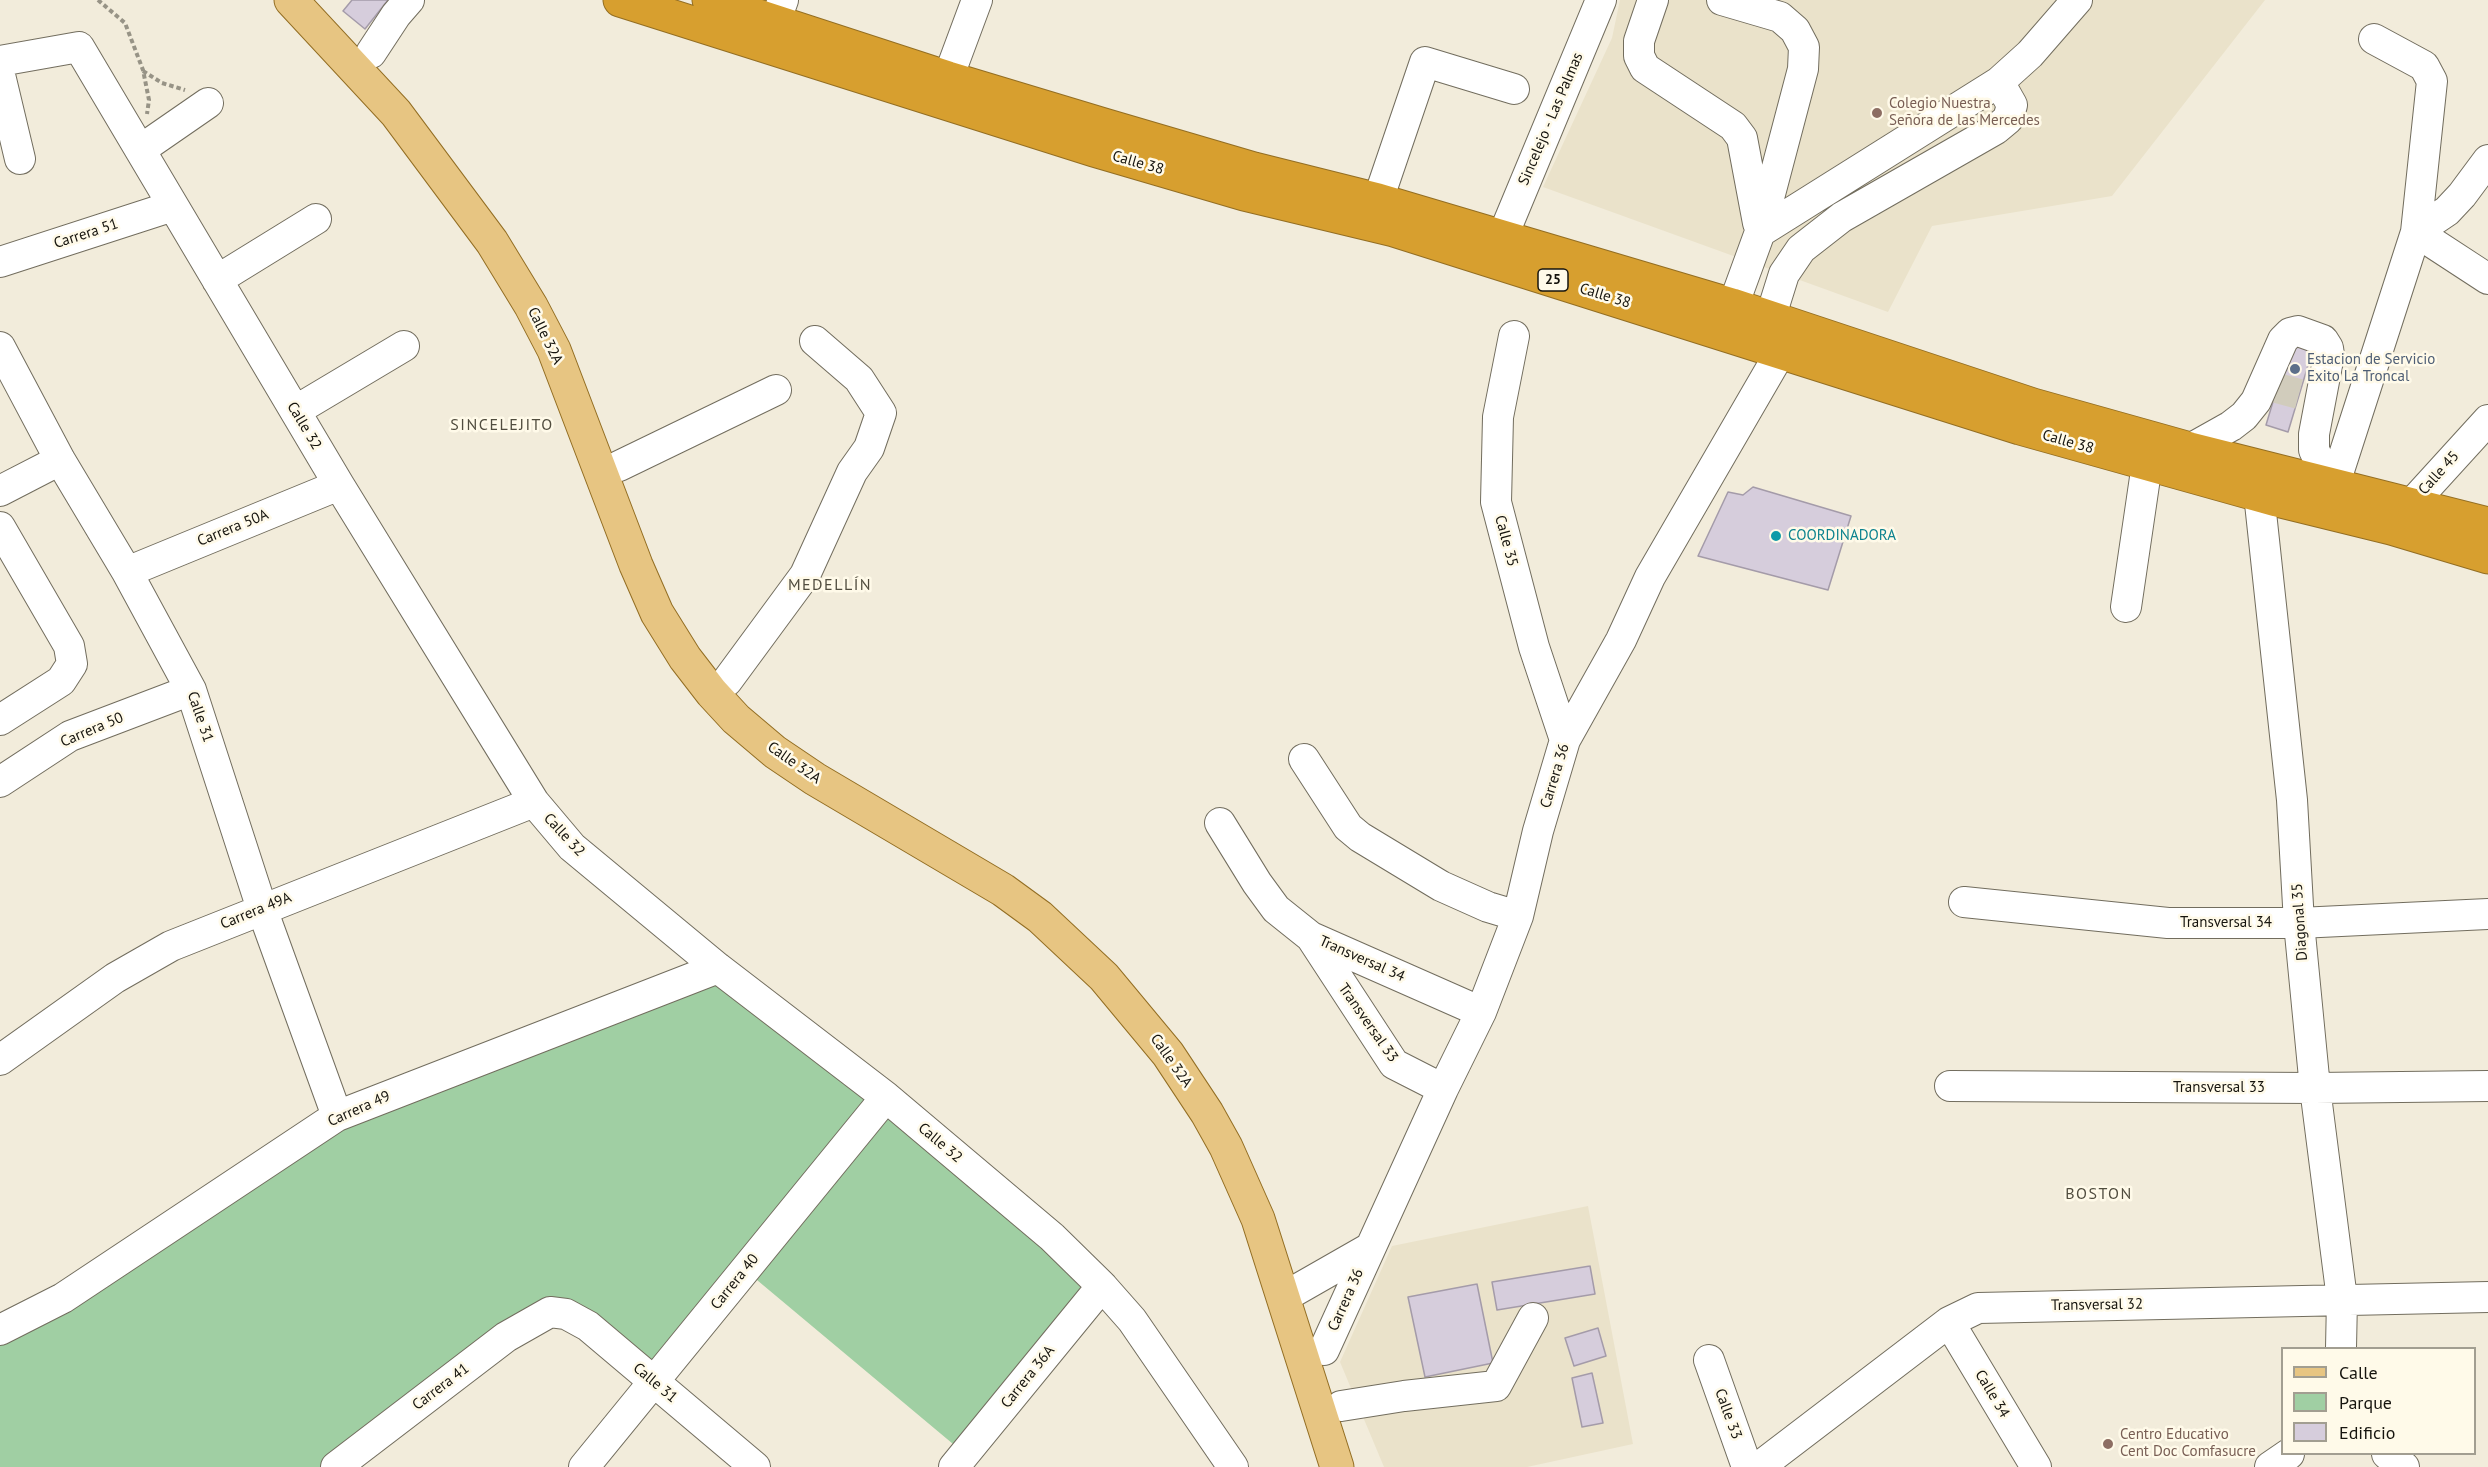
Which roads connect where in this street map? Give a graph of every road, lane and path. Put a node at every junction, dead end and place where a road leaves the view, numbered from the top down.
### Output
1 (98, 0) edge
2 (291, 0) edge
3 (322, 0) edge
4 (409, 0) edge
5 (620, 0) edge
6 (708, 0) edge
7 (977, 0) edge
8 (1600, 0) edge
9 (1653, 0) edge
10 (1722, 0) edge
11 (2077, 0) edge
12 (779, 11) edge
13 (2374, 39) dead end
14 (371, 53) junction
15 (143, 70) junction
16 (948, 78) junction
17 (1, 79) edge
18 (1999, 82) junction
19 (1514, 89) dead end
20 (208, 103) joint
21 (1742, 138) junction
22 (1784, 142) junction
23 (140, 150) junction
24 (20, 159) dead end
25 (2488, 160) edge
26 (1378, 200) junction
27 (173, 206) junction
28 (316, 219) dead end
29 (1760, 232) junction
30 (2416, 232) junction
31 (1502, 238) junction
32 (1801, 249) junction
33 (0, 262) edge
34 (2488, 279) edge
35 (218, 280) junction
36 (1727, 319) junction
37 (1514, 336) dead end
38 (1775, 336) junction
39 (815, 342) dead end
40 (404, 346) dead end
41 (0, 347) edge
42 (776, 390) dead end
43 (295, 411) junction
44 (2488, 420) edge
45 (2190, 449) junction
46 (60, 460) junction
47 (2147, 464) junction
48 (619, 466) junction
49 (339, 485) junction
50 (2332, 485) junction
51 (0, 491) edge
52 (2259, 494) junction
53 (2412, 503) junction
54 (2488, 524) edge
55 (0, 527) edge
56 (2391, 528) junction
57 (2488, 557) edge
58 (127, 572) junction
59 (2126, 607) dead end
60 (727, 681) junction
61 (191, 690) junction
62 (0, 720) edge
63 (1565, 740) junction
64 (1304, 759) dead end
65 (2, 775) edge
66 (534, 802) junction
67 (1220, 823) dead end
68 (1964, 902) dead end
69 (262, 909) junction
70 (2488, 914) edge
71 (1518, 916) junction
72 (2299, 923) junction
73 (1311, 937) junction
74 (718, 968) junction
75 (1481, 1012) junction
76 (0, 1060) edge
77 (1950, 1086) dead end
78 (2488, 1086) edge
79 (2315, 1088) junction
80 (1443, 1089) junction
81 (886, 1097) junction
82 (337, 1116) junction
83 (1368, 1249) junction
84 (1102, 1286) junction
85 (1304, 1286) junction
86 (1348, 1296) junction
87 (2488, 1297) edge
88 (2342, 1299) junction
89 (550, 1312) joint
90 (1533, 1318) dead end
91 (1948, 1322) junction
92 (0, 1330) edge
93 (2341, 1347) edge
94 (1323, 1350) junction
95 (1709, 1360) dead end
96 (653, 1382) junction
97 (1341, 1406) junction
98 (2288, 1455) edge
99 (2386, 1455) edge
100 (336, 1467) edge
101 (584, 1467) edge
102 (755, 1467) edge
103 (954, 1467) edge
104 (1233, 1467) edge
105 (1337, 1467) edge
106 (1360, 1467) edge
107 (1747, 1467) edge
108 (1759, 1467) edge
109 (2036, 1467) edge
110 (2270, 1467) edge
111 (2404, 1467) edge

1 - 15 path
2 - 85 main road, Calle 32A
3 - 14 main road, Calle 32A
4 - 14 street
5 - 36 highway, Calle 38 / 25
6 - 12 highway, Calle 38 / 25
7 - 16 street
8 - 31 street, Sincelejo - Las Palmas
9 - 21 street
10 - 22 street
11 - 18 street
12 - 16 highway, Calle 38 / 25
13 - 30 street
14 - 48 main road, Calle 32A
15 - 20 path
15 - 23 path
16 - 26 highway, Calle 38 / 25
17 - 23 street, Calle 32
17 - 24 street
18 - 29 street
18 - 32 street, Carrera 36
19 - 26 street
20 - 23 street
21 - 22 street
21 - 29 street
22 - 29 street
23 - 27 street, Calle 32
25 - 30 street
26 - 31 highway, Calle 38 / 25
27 - 33 street, Carrera 51
27 - 35 street, Calle 32
28 - 35 street
29 - 32 street
29 - 36 street
30 - 34 street
30 - 50 street
31 - 36 highway, Calle 38 / 25
32 - 38 street, Carrera 36
35 - 43 street, Calle 32
36 - 38 highway, Calle 38 / 25
37 - 63 street, Calle 35
38 - 45 highway, Calle 38 / 25
38 - 47 highway, Calle 38 / 25
38 - 63 street, Carrera 36
39 - 60 street
40 - 43 street
41 - 46 street, Calle 31
42 - 48 street
43 - 49 street, Calle 32
44 - 53 street, Calle 45
45 - 50 highway, Calle 38 / 25
45 - 50 street
46 - 51 street
46 - 58 street, Calle 31
47 - 52 highway, Calle 38 / 25
47 - 59 street
48 - 60 main road, Calle 32A
49 - 58 street, Carrera 50A
49 - 66 street, Calle 32
50 - 53 highway, Calle 38 / 25
52 - 56 highway, Calle 38 / 25
52 - 72 street, Diagonal 35
53 - 54 highway, Calle 38 / 25
53 - 56 street, Calle 45
55 - 62 street
56 - 57 highway, Calle 38 / 25
58 - 61 street, Calle 31
60 - 85 main road, Calle 32A
61 - 65 street, Carrera 50
61 - 69 street, Calle 31
63 - 71 street, Carrera 36
64 - 71 street
66 - 69 street, Carrera 49A
66 - 74 street, Calle 32
67 - 73 street, Transversal 34
68 - 72 street, Transversal 34
69 - 76 street, Carrera 49A
69 - 82 street, Calle 31
70 - 72 street, Transversal 34
71 - 75 street, Carrera 36
72 - 79 street, Diagonal 35
73 - 75 street, Transversal 34
73 - 80 street, Transversal 33
74 - 81 street, Calle 32
74 - 82 street, Carrera 49
75 - 80 street, Carrera 36
77 - 79 street, Transversal 33
78 - 79 street, Transversal 33
79 - 88 street, Diagonal 35
80 - 83 street, Carrera 36
81 - 84 street, Calle 32
81 - 96 street, Carrera 40
82 - 92 street, Carrera 49
83 - 85 street, Carrera 36
83 - 86 street, Carrera 36
84 - 103 street, Carrera 36A
84 - 104 street, Calle 32
85 - 86 street
85 - 94 main road, Calle 32A
85 - 105 main road, Calle 32A
86 - 94 street, Carrera 36
87 - 88 street, Transversal 32
88 - 91 street, Transversal 32
88 - 93 street, Diagonal 35
89 - 96 street, Calle 31
89 - 100 street, Carrera 41
90 - 97 street
91 - 108 street, Transversal 32
91 - 109 street, Calle 34
94 - 97 main road, Calle 32A
95 - 107 street, Calle 33
96 - 101 street, Carrera 40
96 - 102 street, Calle 31
97 - 106 main road, Calle 32A
98 - 110 street
99 - 111 street

